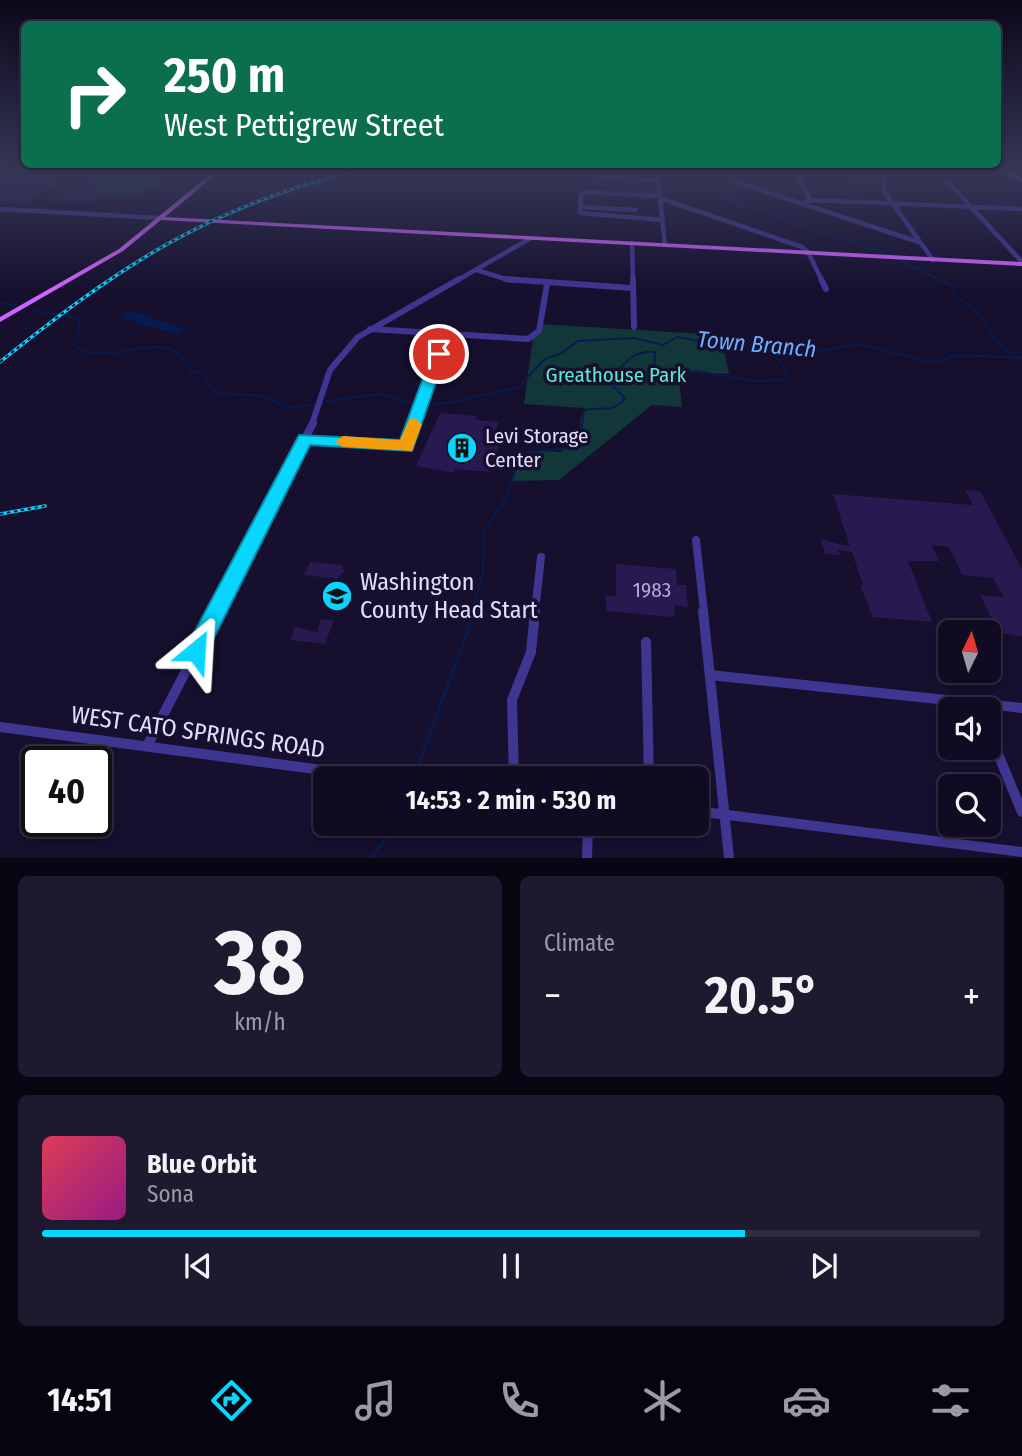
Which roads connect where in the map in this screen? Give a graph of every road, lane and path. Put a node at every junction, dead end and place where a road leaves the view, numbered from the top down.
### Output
1 (36, 211) edge
2 (167, 211) edge
3 (580, 211) edge
4 (662, 211) edge
5 (701, 211) edge
6 (825, 211) edge
7 (898, 211) edge
8 (976, 211) edge
9 (159, 218) junction
10 (663, 220) junction
11 (531, 238) junction
12 (919, 242) junction
13 (632, 243) junction
14 (665, 245) junction
15 (808, 252) junction
16 (933, 260) junction
17 (1022, 263) edge
18 (477, 270) junction
19 (547, 284) junction
20 (632, 288) junction
21 (825, 289) dead end
22 (0, 320) edge
23 (634, 327) dead end
24 (370, 329) junction
25 (445, 336) junction
26 (305, 439) junction
27 (696, 540) dead end
28 (541, 557) dead end
29 (646, 642) dead end
30 (710, 675) junction
31 (938, 701) edge
32 (1001, 707) edge
33 (1022, 708) edge
34 (0, 727) edge
35 (147, 746) junction
36 (1001, 760) edge
37 (514, 766) edge
38 (649, 766) edge
39 (313, 769) edge
40 (709, 812) edge
41 (1022, 812) edge
42 (724, 814) junction
43 (588, 836) edge
44 (1022, 852) edge
45 (1002, 854) edge
46 (587, 858) edge
47 (729, 858) edge

1 - 9 street
2 - 9 main road
3 - 10 street
4 - 10 street
5 - 15 street
6 - 12 street
7 - 12 street
8 - 17 street
9 - 11 main road
9 - 22 main road
10 - 14 street
11 - 13 main road
11 - 18 street
12 - 16 street
13 - 14 main road
13 - 20 street
14 - 15 main road
15 - 16 main road
15 - 21 street
16 - 17 main road
18 - 19 street
18 - 24 street
19 - 20 street
19 - 25 street
20 - 23 street
24 - 25 street
24 - 26 street
25 - 26 street
26 - 35 street
27 - 30 street
28 - 37 street
29 - 38 street
30 - 31 street
30 - 42 street
32 - 33 street
34 - 35 street, WEST CATO SPRINGS ROAD
35 - 39 street, WEST CATO SPRINGS ROAD
36 - 41 street
40 - 42 street
42 - 45 street
42 - 47 street
43 - 46 street
44 - 45 street

